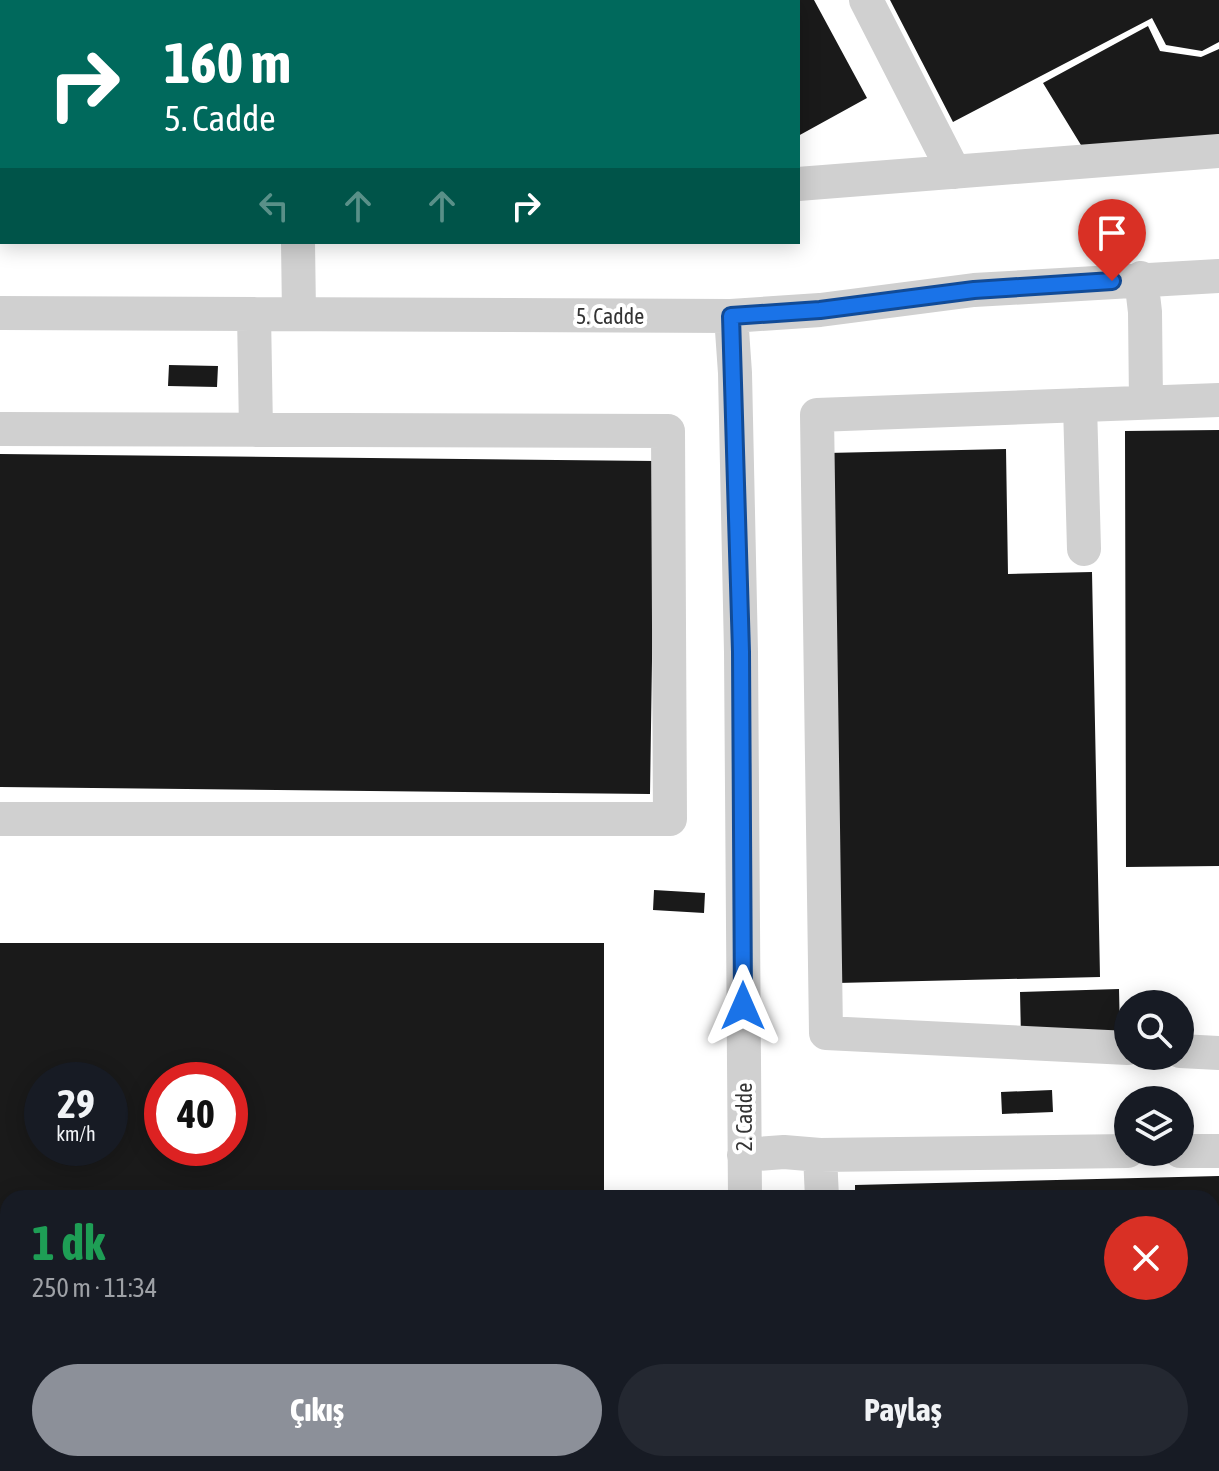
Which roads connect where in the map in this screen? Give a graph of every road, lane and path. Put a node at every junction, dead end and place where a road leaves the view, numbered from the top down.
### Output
1 (866, 0) edge
2 (1219, 151) edge
3 (954, 172) junction
4 (800, 184) edge
5 (298, 244) edge
6 (1219, 276) edge
7 (1141, 278) junction
8 (0, 313) edge
9 (254, 314) junction
10 (299, 314) junction
11 (731, 316) junction
12 (1219, 400) edge
13 (1146, 402) junction
14 (1080, 405) junction
15 (0, 429) edge
16 (256, 430) junction
17 (1084, 549) dead end
18 (0, 819) edge
19 (1114, 1047) edge
20 (1194, 1052) edge
21 (1219, 1053) edge
22 (1114, 1151) edge
23 (1194, 1151) edge
24 (1219, 1151) edge
25 (744, 1155) junction
26 (820, 1155) junction
27 (745, 1190) edge
28 (822, 1190) edge

1 - 3 street
2 - 3 street
3 - 4 street
5 - 10 street
6 - 7 street, 5. Cadde
7 - 11 street, 5. Cadde
7 - 13 street
8 - 9 street, 5. Cadde
9 - 10 street, 5. Cadde
9 - 16 street
10 - 11 street, 5. Cadde
11 - 25 street, 2. Cadde
12 - 13 street
13 - 14 street
14 - 17 street
14 - 19 street
15 - 16 street
16 - 18 street
20 - 21 street
22 - 26 street
23 - 24 street
25 - 26 street
25 - 27 street, 2. Cadde
26 - 28 street

